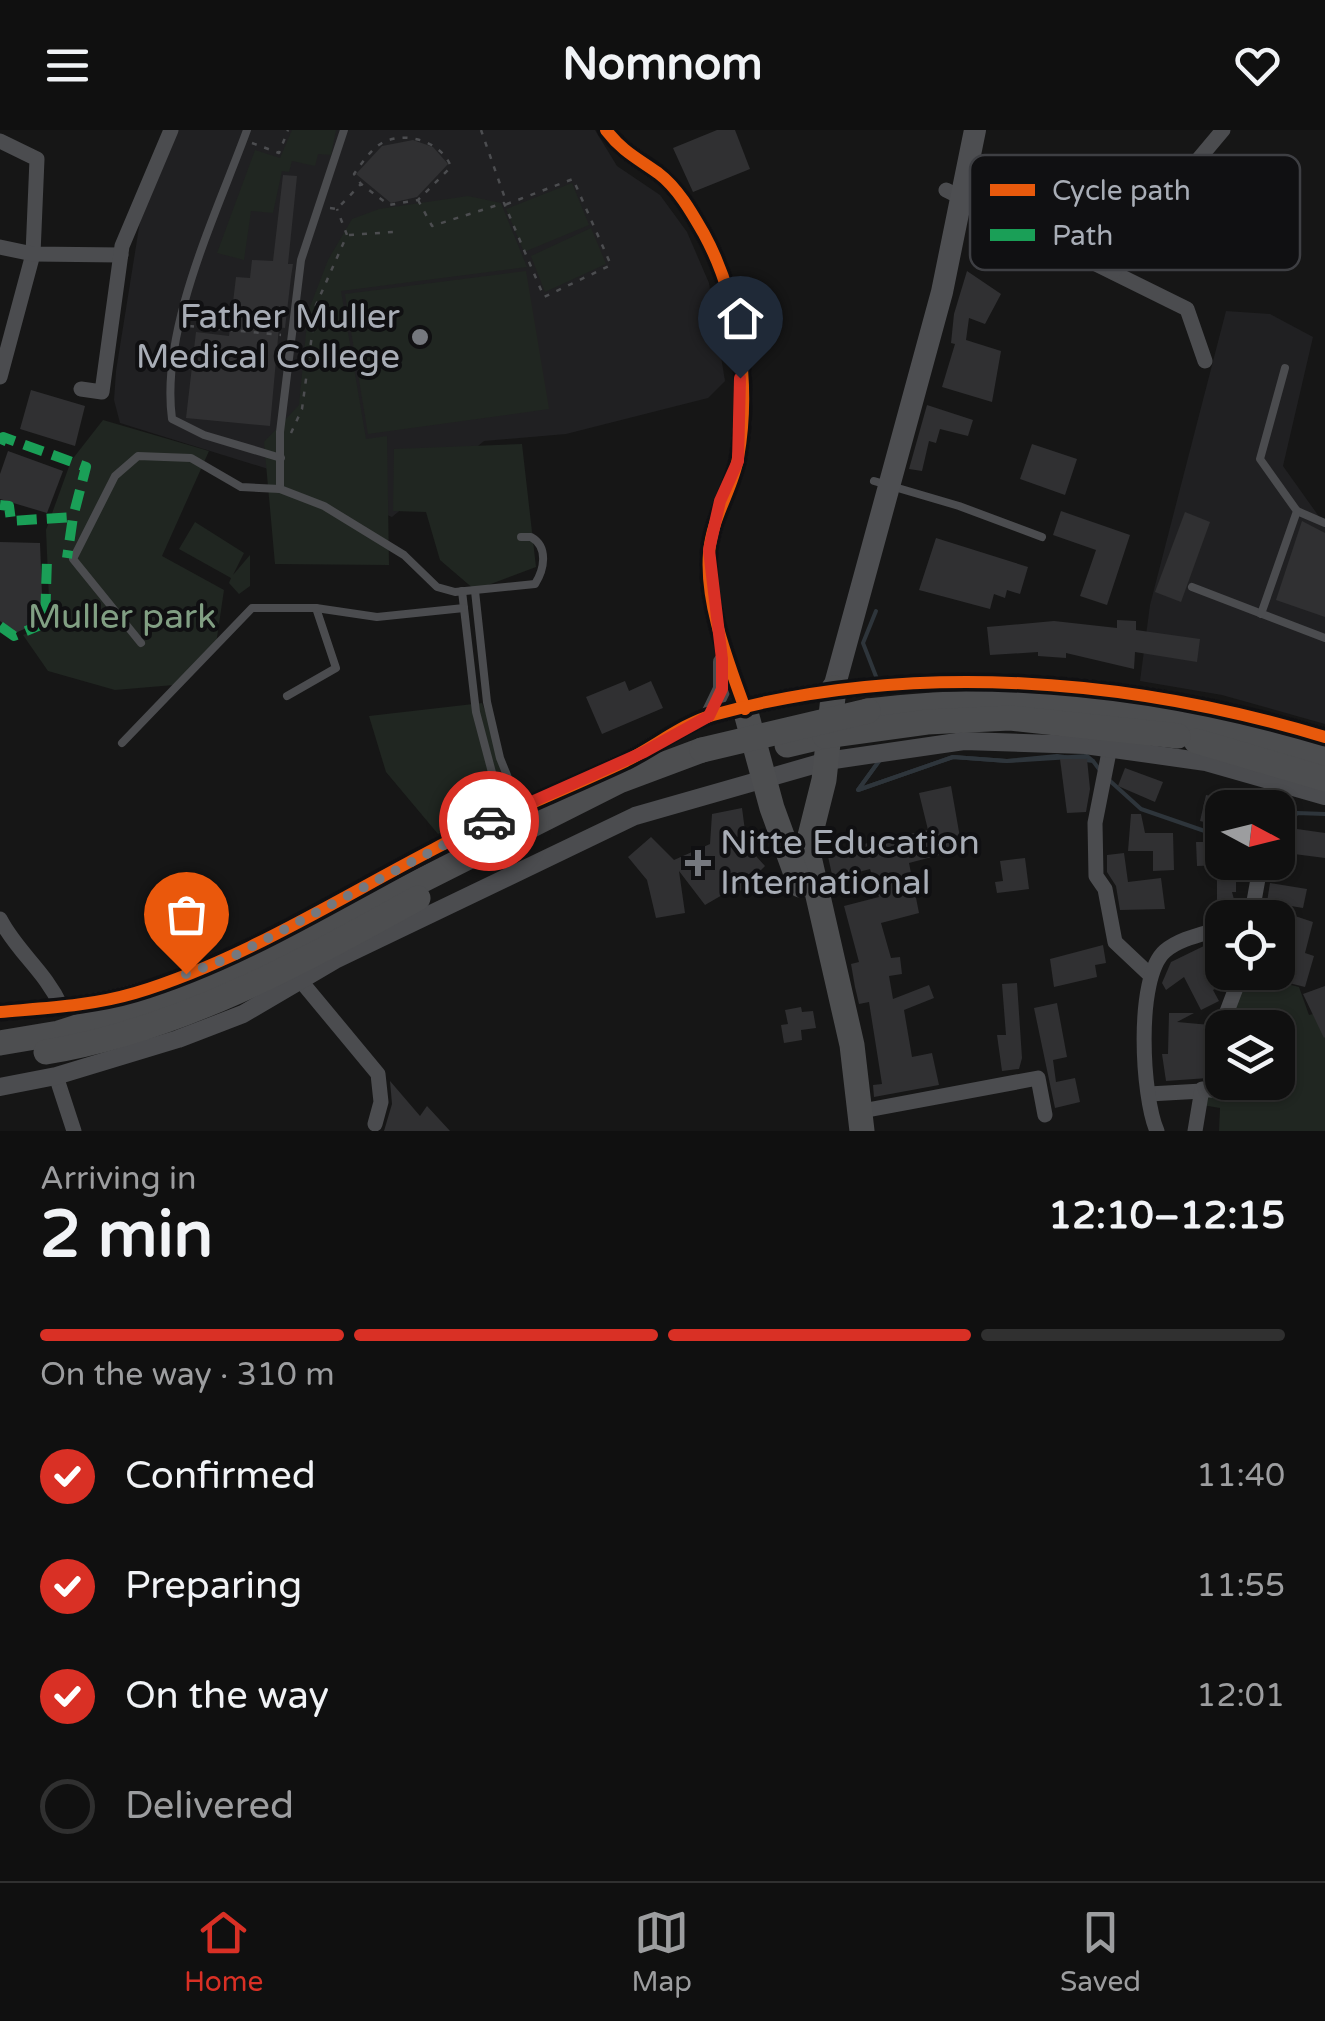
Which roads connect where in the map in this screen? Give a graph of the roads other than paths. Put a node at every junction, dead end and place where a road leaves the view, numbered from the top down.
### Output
1 (171, 130) edge
2 (247, 130) edge
3 (344, 130) edge
4 (606, 130) edge
5 (976, 130) edge
6 (1223, 130) edge
7 (0, 141) edge
8 (1202, 155) edge
9 (954, 194) junction
10 (970, 203) edge
11 (0, 248) edge
12 (33, 254) junction
13 (120, 255) junction
14 (1108, 270) edge
15 (1113, 272) joint
16 (1205, 361) dead end
17 (1285, 368) dead end
18 (0, 377) edge
19 (81, 389) dead end
20 (280, 456) junction
21 (882, 484) junction
22 (280, 489) junction
23 (1297, 510) junction
24 (1325, 522) edge
25 (1042, 537) dead end
26 (521, 538) dead end
27 (1192, 587) dead end
28 (474, 590) junction
29 (462, 592) junction
30 (316, 608) junction
31 (464, 608) junction
32 (1260, 614) junction
33 (721, 636) junction
34 (1325, 638) edge
35 (140, 643) dead end
36 (834, 688) junction
37 (286, 696) dead end
38 (745, 708) junction
39 (709, 716) junction
40 (1178, 728) junction
41 (1325, 737) edge
42 (122, 742) dead end
43 (1110, 747) junction
44 (700, 759) junction
45 (1325, 759) edge
46 (826, 761) junction
47 (765, 779) junction
48 (1325, 779) edge
49 (1278, 780) junction
50 (1278, 790) edge
51 (1325, 796) edge
52 (512, 811) junction
53 (0, 919) edge
54 (1205, 935) edge
55 (1150, 975) junction
56 (300, 980) junction
57 (1233, 990) edge
58 (61, 1006) junction
59 (0, 1012) edge
60 (0, 1043) edge
61 (0, 1060) edge
62 (56, 1076) junction
63 (0, 1087) edge
64 (1202, 1091) junction
65 (1149, 1094) junction
66 (1045, 1115) dead end
67 (376, 1124) dead end
68 (857, 1124) edge
69 (74, 1131) edge
70 (1157, 1131) edge
71 (1195, 1131) edge

1 - 13 street
2 - 20 lane
3 - 20 lane
4 - 33 street
5 - 9 main road
6 - 8 street
7 - 12 street
9 - 10 street
9 - 21 main road
11 - 12 street
12 - 13 street
12 - 18 street
13 - 19 street
14 - 15 street
15 - 16 street
17 - 23 lane
20 - 22 lane
21 - 25 lane
21 - 36 main road
22 - 29 lane
22 - 35 lane
23 - 24 lane
23 - 32 lane
26 - 28 lane
27 - 32 lane
28 - 29 lane
28 - 52 lane
29 - 31 lane
30 - 31 lane
30 - 37 lane
30 - 42 lane
31 - 52 lane
32 - 34 lane
33 - 38 street
33 - 39 street
36 - 38 street
36 - 41 street
36 - 46 highway
38 - 39 street
38 - 47 highway
39 - 52 street
40 - 44 highway, bridge
40 - 45 highway
40 - 48 highway
43 - 46 street
43 - 49 street
43 - 55 street
44 - 60 highway
44 - 61 highway
46 - 47 street
46 - 68 highway
47 - 56 street
47 - 68 highway
49 - 50 street
49 - 51 street
52 - 58 street
53 - 58 street
54 - 55 street
55 - 65 street
56 - 62 street
56 - 67 street
57 - 64 street
58 - 59 street
62 - 63 street
62 - 69 street
64 - 65 street
64 - 71 street
65 - 70 street
66 - 68 street

